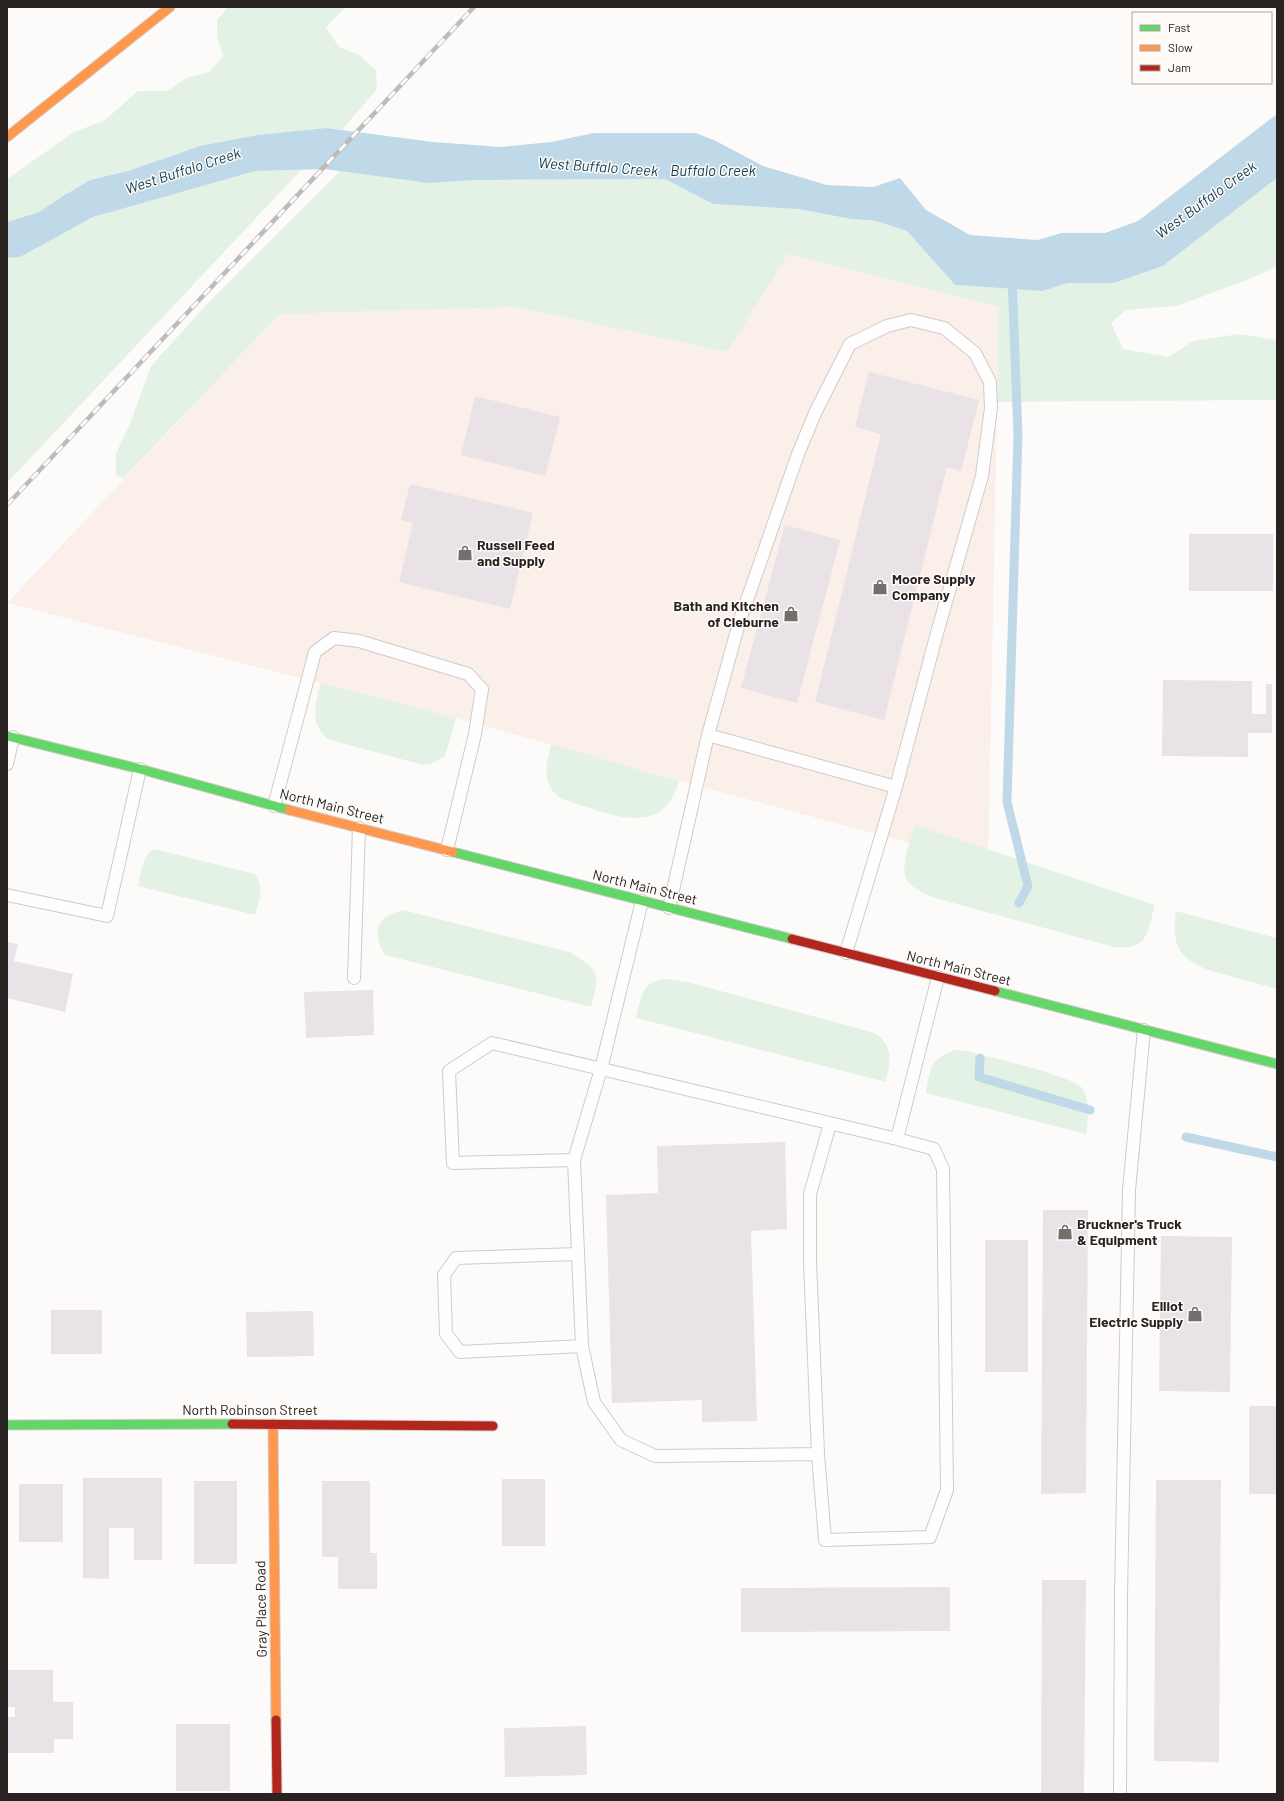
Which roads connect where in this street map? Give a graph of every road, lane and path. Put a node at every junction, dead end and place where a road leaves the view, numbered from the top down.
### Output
1 (170, 7) edge
2 (7, 137) edge
3 (708, 735) junction
4 (10, 737) edge
5 (7, 764) edge
6 (140, 769) junction
7 (896, 787) junction
8 (274, 806) junction
9 (359, 828) junction
10 (447, 850) junction
11 (7, 895) edge
12 (642, 901) junction
13 (669, 908) junction
14 (846, 953) junction
15 (938, 977) junction
16 (354, 978) dead end
17 (1144, 1030) junction
18 (1277, 1064) edge
19 (601, 1070) junction
20 (830, 1124) junction
21 (897, 1139) junction
22 (574, 1160) junction
23 (577, 1254) junction
24 (582, 1346) junction
25 (274, 1424) junction
26 (7, 1425) edge
27 (493, 1426) dead end
28 (818, 1454) junction
29 (278, 1794) edge
30 (1120, 1794) edge

1 - 2 main road
3 - 7 lane
3 - 7 lane
3 - 13 lane
4 - 5 lane
4 - 6 main road, North Main Street
6 - 8 main road, North Main Street
6 - 11 lane
7 - 14 lane
8 - 9 main road, North Main Street
8 - 10 lane
9 - 10 main road, North Main Street
9 - 16 lane
10 - 12 main road, North Main Street
12 - 13 main road, North Main Street
12 - 19 lane
13 - 14 main road, North Main Street
14 - 15 main road, North Main Street
15 - 17 main road, North Main Street
15 - 21 lane
17 - 18 main road, North Main Street
17 - 30 lane
19 - 20 lane
19 - 22 lane
19 - 22 lane
20 - 21 lane
20 - 28 lane
21 - 28 lane
22 - 23 lane
23 - 24 lane
23 - 24 lane
24 - 28 lane
25 - 26 main road, North Robinson Street
25 - 27 main road, North Robinson Street
25 - 29 main road, Gray Place Road

